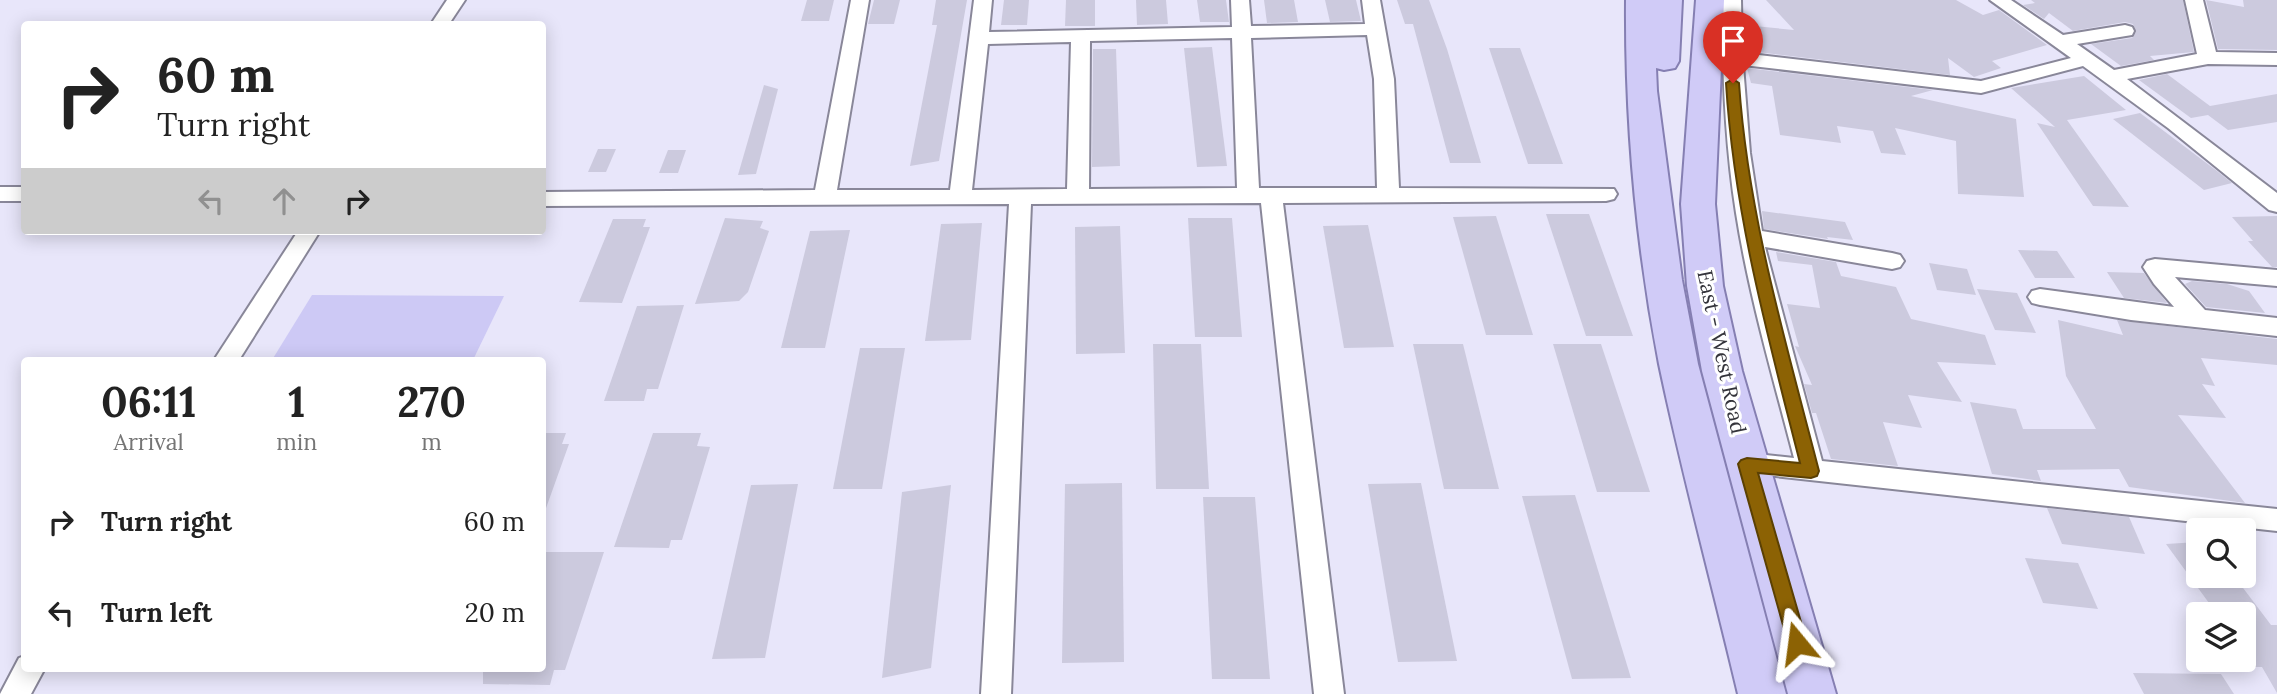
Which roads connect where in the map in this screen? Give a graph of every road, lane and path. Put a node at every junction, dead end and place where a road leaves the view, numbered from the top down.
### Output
1 (456, 0) edge
2 (860, 0) edge
3 (983, 0) edge
4 (1240, 0) edge
5 (1371, 0) edge
6 (1640, 0) edge
7 (1691, 0) edge
8 (1710, 0) edge
9 (1732, 0) edge
10 (1999, 0) edge
11 (2194, 0) edge
12 (442, 21) edge
13 (1675, 21) edge
14 (1377, 29) junction
15 (1241, 31) junction
16 (2125, 31) dead end
17 (1081, 36) junction
18 (979, 38) junction
19 (2061, 41) junction
20 (1731, 57) junction
21 (2208, 58) junction
22 (2088, 59) junction
23 (2277, 60) edge
24 (2113, 76) junction
25 (1654, 192) junction
26 (0, 194) edge
27 (21, 194) edge
28 (1606, 194) dead end
29 (1259, 195) junction
30 (1388, 195) junction
31 (960, 197) junction
32 (1020, 197) junction
33 (1078, 197) junction
34 (825, 198) junction
35 (546, 199) edge
36 (1698, 204) junction
37 (2277, 204) edge
38 (306, 235) edge
39 (1752, 237) junction
40 (1892, 261) dead end
41 (2277, 278) edge
42 (2040, 297) dead end
43 (2199, 319) junction
44 (2277, 327) edge
45 (228, 357) edge
46 (1747, 464) junction
47 (1811, 471) junction
48 (2277, 520) edge
49 (28, 672) edge
50 (14, 694) edge
51 (996, 694) edge
52 (1329, 694) edge
53 (1762, 694) edge
54 (1812, 694) edge

1 - 12 street
2 - 34 street
3 - 18 street
4 - 15 street
5 - 14 street
6 - 25 main road, East - West Road
7 - 13 main road
8 - 36 main road, East - West Road
9 - 20 street
10 - 19 street
11 - 21 street
13 - 25 main road
13 - 36 main road
14 - 15 street
14 - 30 street
15 - 17 street
15 - 29 street
16 - 19 street
17 - 18 street
17 - 33 street
18 - 31 street
19 - 22 street
20 - 22 street
20 - 39 street
21 - 23 street
21 - 24 street
22 - 24 street
24 - 37 street
25 - 53 main road, East - West Road
26 - 27 street
28 - 30 street
29 - 30 street
29 - 33 street
29 - 52 street
31 - 32 street
31 - 34 street
32 - 33 street
32 - 51 street
34 - 35 street
36 - 46 main road, East - West Road
38 - 45 street
39 - 40 street
39 - 47 street
41 - 43 street
42 - 43 street
43 - 44 street
46 - 47 street
46 - 54 main road, East - West Road
47 - 48 street
49 - 50 street

